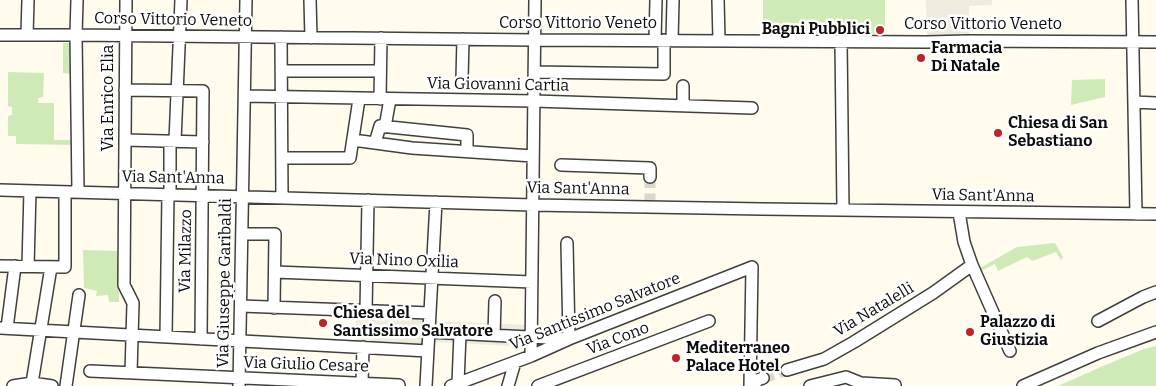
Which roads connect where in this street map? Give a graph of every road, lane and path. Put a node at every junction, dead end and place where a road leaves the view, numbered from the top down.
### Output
1 (28, 0) edge
2 (77, 0) edge
3 (126, 0) edge
4 (181, 0) edge
5 (246, 0) edge
6 (310, 0) edge
7 (535, 0) edge
8 (656, 0) edge
9 (673, 0) edge
10 (718, 0) edge
11 (1132, 0) edge
12 (0, 35) edge
13 (27, 35) junction
14 (76, 35) junction
15 (126, 36) junction
16 (180, 36) junction
17 (246, 37) junction
18 (281, 38) junction
19 (311, 38) junction
20 (381, 38) junction
21 (463, 39) junction
22 (535, 40) junction
23 (664, 40) junction
24 (719, 40) junction
25 (841, 41) junction
26 (1133, 42) junction
27 (1156, 42) edge
28 (281, 71) junction
29 (380, 71) junction
30 (534, 72) junction
31 (462, 79) dead end
32 (683, 86) dead end
33 (126, 90) junction
34 (177, 91) junction
35 (245, 96) junction
36 (282, 97) junction
37 (359, 98) junction
38 (385, 99) junction
39 (534, 101) junction
40 (1134, 102) junction
41 (1156, 103) edge
42 (683, 106) junction
43 (752, 108) dead end
44 (385, 127) junction
45 (125, 140) junction
46 (353, 140) junction
47 (172, 141) junction
48 (203, 142) junction
49 (375, 143) junction
50 (467, 151) junction
51 (533, 156) junction
52 (282, 158) junction
53 (561, 164) dead end
54 (650, 177) dead end
55 (0, 190) edge
56 (30, 191) junction
57 (65, 192) junction
58 (78, 192) junction
59 (125, 193) junction
60 (169, 194) junction
61 (202, 195) junction
62 (243, 196) junction
63 (282, 197) junction
64 (368, 200) junction
65 (436, 202) junction
66 (533, 205) junction
67 (843, 210) junction
68 (958, 212) junction
69 (1136, 214) junction
70 (1156, 214) edge
71 (242, 234) junction
72 (567, 243) dead end
73 (972, 265) junction
74 (0, 266) edge
75 (15, 266) junction
76 (28, 266) junction
77 (51, 267) junction
78 (275, 272) junction
79 (367, 276) junction
80 (432, 278) junction
81 (532, 282) junction
82 (1156, 292) edge
83 (79, 295) dead end
84 (496, 301) dead end
85 (241, 306) junction
86 (274, 308) junction
87 (364, 310) junction
88 (430, 311) junction
89 (709, 321) dead end
90 (1098, 321) dead end
91 (3, 328) edge
92 (494, 329) junction
93 (40, 330) junction
94 (74, 332) junction
95 (429, 332) junction
96 (1156, 332) edge
97 (132, 335) junction
98 (166, 337) junction
99 (531, 337) junction
100 (201, 339) junction
101 (460, 339) junction
102 (569, 339) junction
103 (240, 341) junction
104 (361, 349) junction
105 (1010, 351) dead end
106 (428, 353) junction
107 (531, 356) junction
108 (515, 362) junction
109 (787, 370) tunnel mouth
110 (90, 372) dead end
111 (131, 373) junction
112 (239, 382) edge
113 (32, 383) junction
114 (362, 383) junction
115 (400, 385) edge
116 (454, 385) edge
117 (895, 385) edge
118 (13, 386) edge
119 (52, 386) edge
120 (66, 386) edge
121 (426, 386) edge
122 (508, 386) edge
123 (538, 386) edge
124 (750, 386) edge
125 (810, 386) edge
126 (1023, 386) edge

1 - 13 street
2 - 14 street
3 - 15 street, Via Enrico Elia
4 - 16 street
5 - 17 street, Via Giuseppe Garibaldi
6 - 19 street
7 - 22 street
8 - 23 street
9 - 23 street
10 - 24 street
11 - 26 street
12 - 13 street, Corso Vittorio Veneto
13 - 14 street, Corso Vittorio Veneto
14 - 15 street, Corso Vittorio Veneto
14 - 58 street
15 - 16 street, Corso Vittorio Veneto
15 - 33 street, Via Enrico Elia
16 - 17 street, Corso Vittorio Veneto
16 - 34 street
17 - 18 street, Corso Vittorio Veneto
17 - 35 street, Via Giuseppe Garibaldi
18 - 19 street, Corso Vittorio Veneto
18 - 28 street
19 - 20 street, Corso Vittorio Veneto
20 - 21 street, Corso Vittorio Veneto
20 - 29 street
21 - 22 street, Corso Vittorio Veneto
21 - 31 street
22 - 23 street, Corso Vittorio Veneto
22 - 30 street
23 - 24 street, Corso Vittorio Veneto
23 - 30 street
24 - 25 street, Corso Vittorio Veneto
25 - 26 street, Corso Vittorio Veneto
25 - 67 street
26 - 27 street, Corso Vittorio Veneto
26 - 40 street
28 - 29 street
28 - 36 street
29 - 38 street
30 - 39 street
32 - 42 street
33 - 34 street, Via Milazzo
33 - 45 street, Via Enrico Elia
34 - 47 street
34 - 48 street, Via Milazzo
35 - 36 street, Via Giovanni Cartia
35 - 62 street, Via Giuseppe Garibaldi
36 - 37 street, Via Giovanni Cartia
36 - 52 street
37 - 38 street, Via Giovanni Cartia
37 - 46 street
38 - 39 street, Via Giovanni Cartia
38 - 44 street
39 - 42 street, Via Giovanni Cartia
39 - 51 street
40 - 41 street
40 - 69 street
42 - 43 street, Via Giovanni Cartia
44 - 49 street
44 - 50 street
45 - 47 street
45 - 59 street, Via Enrico Elia
46 - 49 street
46 - 52 street
47 - 48 street
47 - 60 street
48 - 61 street, Via Milazzo
49 - 50 street
50 - 51 street
51 - 66 street
52 - 63 street
53 - 54 street
55 - 56 street, Via Sant'Anna
56 - 57 street, Via Sant'Anna
56 - 76 street
57 - 58 street, Via Sant'Anna
57 - 77 street
58 - 59 street, Via Sant'Anna
59 - 60 street, Via Sant'Anna
59 - 97 street, Via Enrico Elia
60 - 61 street, Via Sant'Anna
60 - 98 street
61 - 62 street, Via Sant'Anna
61 - 100 street, Via Milazzo
62 - 63 street, Via Sant'Anna
62 - 71 street, Via Giuseppe Garibaldi
63 - 64 street, Via Sant'Anna
64 - 65 street, Via Sant'Anna
64 - 79 street
65 - 66 street, Via Sant'Anna
65 - 80 street
66 - 67 street, Via Sant'Anna
66 - 81 street
67 - 68 street, Via Sant'Anna
68 - 69 street, Via Sant'Anna
68 - 73 street
69 - 70 street, Via Sant'Anna
71 - 78 street
71 - 85 street, Via Giuseppe Garibaldi
72 - 102 street
73 - 105 street
73 - 109 street, Via Natalelli
74 - 75 street
75 - 76 street
75 - 91 street
76 - 77 street
77 - 93 street
78 - 79 street, Via Nino Oxilia
78 - 86 street
79 - 80 street, Via Nino Oxilia
79 - 87 street
80 - 81 street, Via Nino Oxilia
80 - 88 street
81 - 99 street
82 - 90 street
83 - 94 street
84 - 92 street
85 - 86 street
85 - 103 street, Via Giuseppe Garibaldi
86 - 87 street
87 - 88 street
88 - 95 street
89 - 123 street, Via Cono
91 - 93 street
92 - 99 street
92 - 101 street
93 - 94 street
93 - 113 street
94 - 97 street
94 - 120 street
95 - 101 street
95 - 106 street
96 - 126 street
97 - 98 street
97 - 111 street, Via Enrico Elia
98 - 100 street
99 - 102 street
99 - 107 street
100 - 103 street
101 - 116 street
102 - 107 street, Via Santissimo Salvatore
102 - 124 street, Via Santissimo Salvatore
103 - 104 street
103 - 112 street, Via Giuseppe Garibaldi
104 - 106 street
104 - 114 street
106 - 121 street
107 - 108 street, Via Santissimo Salvatore
108 - 116 street, Via Santissimo Salvatore
108 - 122 street
110 - 111 street, Via Giulio Cesare
111 - 112 street, Via Giulio Cesare
112 - 114 street, Via Giulio Cesare
113 - 118 street
113 - 119 street
114 - 115 street, Via Giulio Cesare
117 - 125 street

